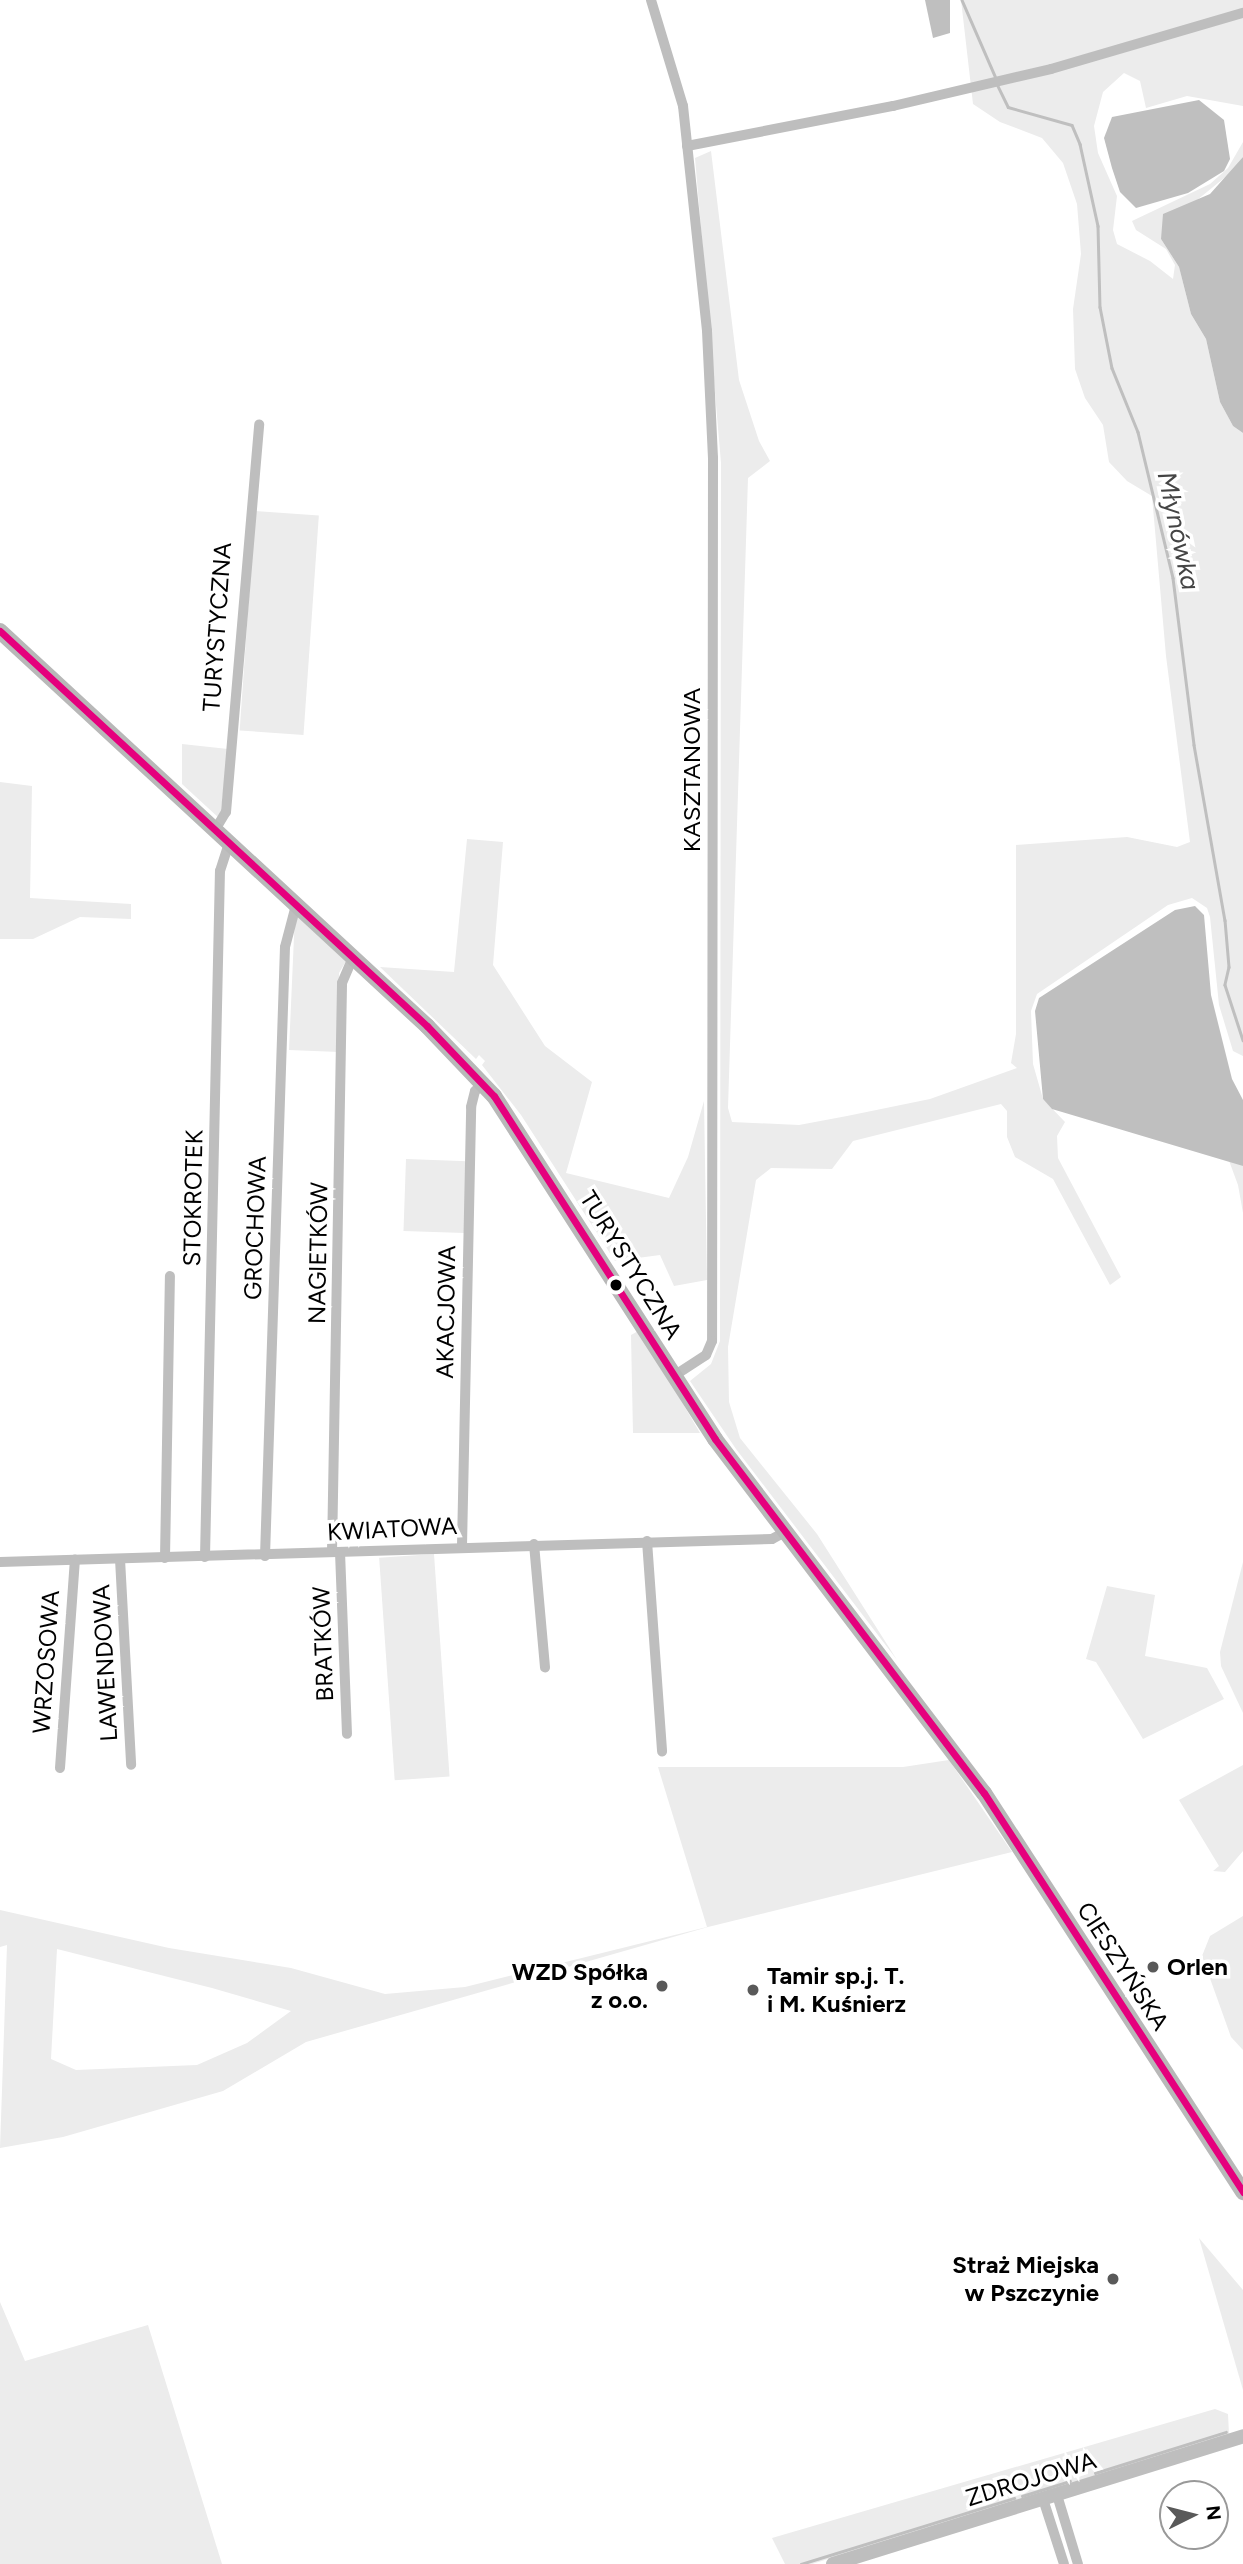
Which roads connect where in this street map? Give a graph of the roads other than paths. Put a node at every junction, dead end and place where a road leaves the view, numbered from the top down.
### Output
1 (651, 0) edge
2 (1243, 13) edge
3 (687, 146) junction
4 (260, 424) dead end
5 (0, 631) edge
6 (215, 830) junction
7 (229, 843) junction
8 (296, 905) junction
9 (353, 957) junction
10 (483, 1083) junction
11 (170, 1276) dead end
12 (674, 1376) junction
13 (785, 1532) junction
14 (647, 1541) junction
15 (534, 1544) junction
16 (462, 1546) junction
17 (336, 1552) junction
18 (265, 1556) junction
19 (205, 1557) junction
20 (164, 1558) junction
21 (120, 1559) junction
22 (75, 1560) junction
23 (0, 1562) edge
24 (545, 1668) dead end
25 (348, 1734) dead end
26 (662, 1751) dead end
27 (131, 1765) dead end
28 (964, 1765) joint
29 (60, 1768) dead end
30 (1243, 2192) edge
31 (1243, 2437) edge
32 (1050, 2497) junction
33 (833, 2564) edge
34 (1064, 2564) edge
35 (1077, 2564) edge

1 - 3 street, KASZTANOWA
2 - 3 street
3 - 12 street, KASZTANOWA
4 - 6 street, TURYSTYCZNA
5 - 6 main road, TURYSTYCZNA
6 - 7 main road, TURYSTYCZNA
7 - 8 main road, TURYSTYCZNA
7 - 19 street, STOKROTEK
8 - 9 main road, TURYSTYCZNA
8 - 18 street, GROCHOWA
9 - 10 main road, TURYSTYCZNA
9 - 17 street, NAGIETKÓW
10 - 12 main road, TURYSTYCZNA
10 - 16 street, AKACJOWA
11 - 20 street
12 - 13 main road, TURYSTYCZNA
13 - 14 street, KWIATOWA
13 - 28 main road, TURYSTYCZNA
14 - 15 street, KWIATOWA
14 - 26 street
15 - 16 street, KWIATOWA
15 - 24 street
16 - 17 street, KWIATOWA
17 - 18 street, KWIATOWA
17 - 25 street, BRATKÓW
18 - 19 street, KWIATOWA
19 - 20 street, KWIATOWA
20 - 21 street, KWIATOWA
21 - 22 street, KWIATOWA
21 - 27 street, LAWENDOWA
22 - 23 street, KWIATOWA
22 - 29 street, WRZOSOWA
28 - 30 main road, CIESZYŃSKA
31 - 32 street, ZDROJOWA
32 - 33 street, ZDROJOWA
32 - 34 street
32 - 35 street

